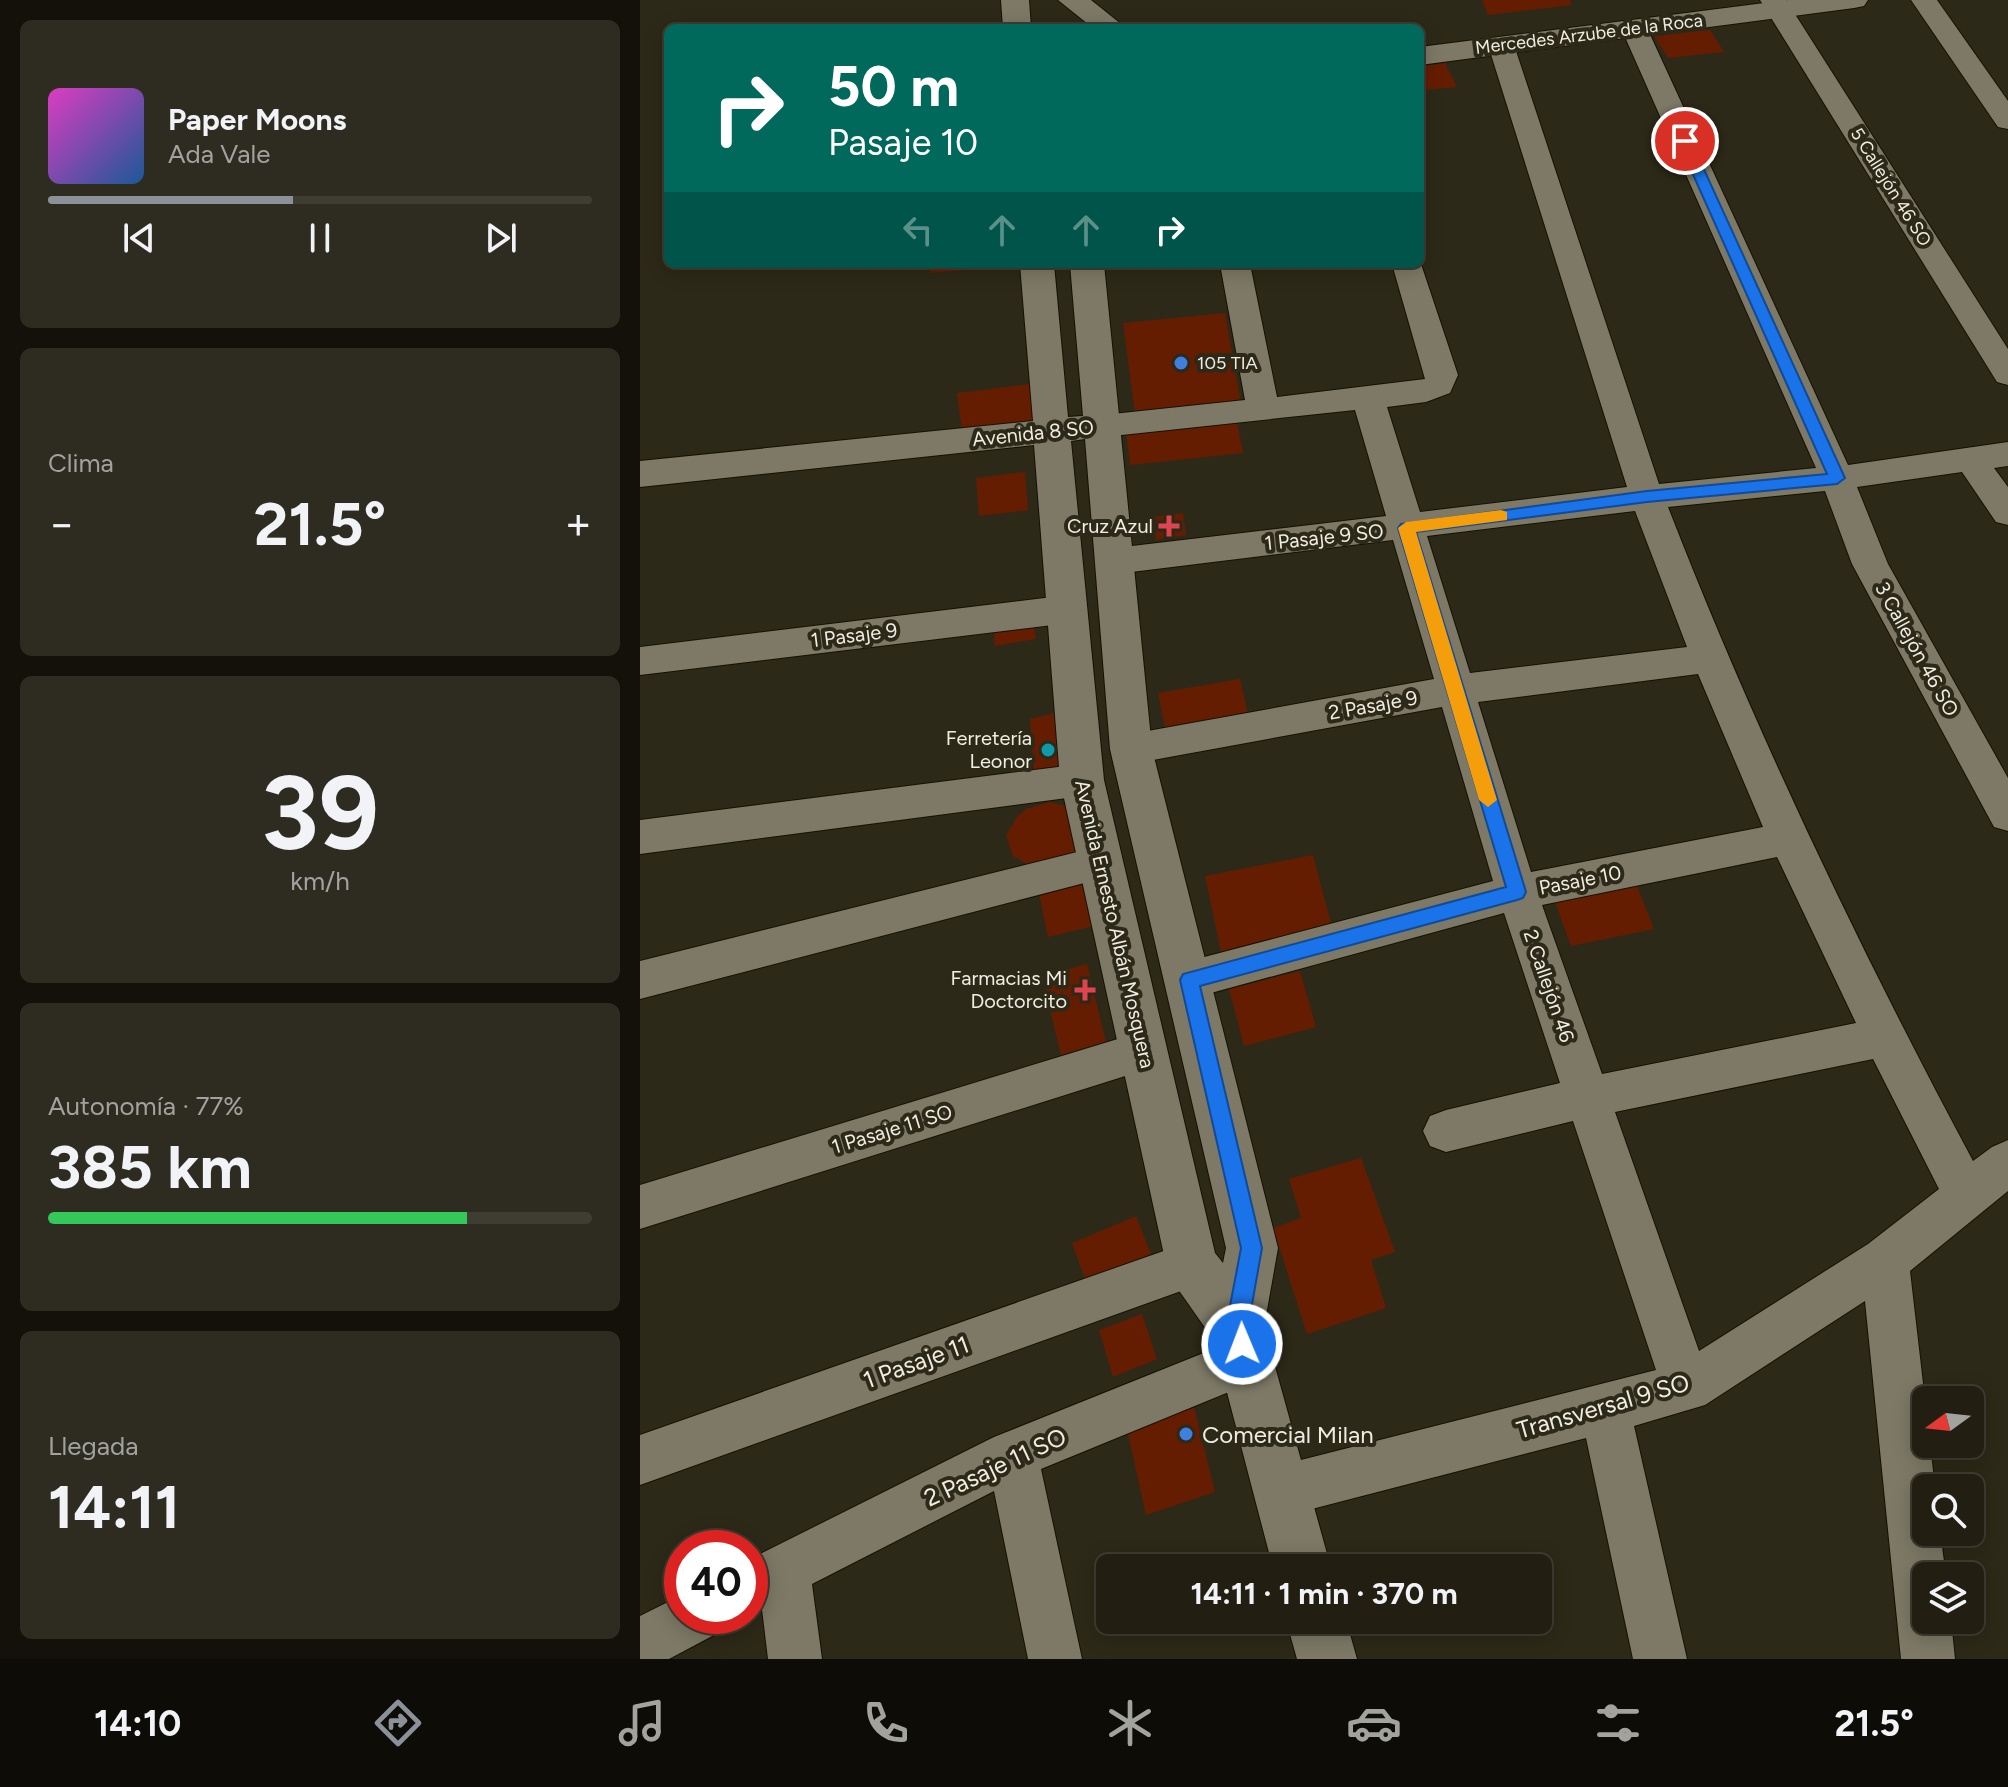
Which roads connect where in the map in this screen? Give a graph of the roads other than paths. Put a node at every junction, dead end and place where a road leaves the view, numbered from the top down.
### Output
1 (1015, 0) edge
2 (1059, 0) edge
3 (1072, 0) edge
4 (1698, 0) edge
5 (1854, 0) edge
6 (1924, 0) edge
7 (1777, 5) edge
8 (1639, 12) edge
9 (1017, 24) edge
10 (1062, 24) edge
11 (1106, 24) edge
12 (1424, 35) edge
13 (1501, 45) junction
14 (1424, 55) edge
15 (2008, 121) edge
16 (1037, 268) edge
17 (1087, 268) edge
18 (1236, 268) edge
19 (1408, 268) edge
20 (2008, 374) edge
21 (1368, 398) junction
22 (1263, 408) junction
23 (1103, 426) junction
24 (1051, 431) junction
25 (2008, 454) edge
26 (1972, 461) junction
27 (640, 474) edge
28 (1837, 478) junction
29 (1647, 497) junction
30 (2008, 513) edge
31 (1406, 528) junction
32 (1115, 561) junction
33 (1069, 609) junction
34 (1712, 658) junction
35 (640, 661) edge
36 (1454, 690) junction
37 (1131, 749) junction
38 (1082, 780) junction
39 (2008, 815) edge
40 (640, 837) edge
41 (1786, 839) junction
42 (1101, 863) junction
43 (1517, 892) junction
44 (640, 980) edge
45 (1189, 980) junction
46 (1883, 1037) junction
47 (1144, 1051) junction
48 (1588, 1097) junction
49 (1446, 1131) dead end
50 (2008, 1162) edge
51 (1966, 1194) junction
52 (640, 1207) edge
53 (1885, 1261) junction
54 (1192, 1264) junction
55 (1242, 1344) junction
56 (1687, 1387) junction
57 (1605, 1408) junction
58 (1012, 1455) junction
59 (640, 1460) edge
60 (1281, 1491) junction
61 (1298, 1554) edge
62 (768, 1577) edge
63 (768, 1584) edge
64 (664, 1632) edge
65 (1320, 1634) edge
66 (640, 1645) edge
67 (795, 1659) edge
68 (1055, 1659) edge
69 (1327, 1659) edge
70 (1660, 1659) edge
71 (1928, 1659) edge

1 - 9 street
2 - 10 street
3 - 11 street
4 - 8 street, Mercedes Arzube de la Roca
5 - 7 street, Mercedes Arzube de la Roca
6 - 15 street
7 - 8 street, Mercedes Arzube de la Roca
7 - 20 street, 5 Callejón 46 SO
8 - 12 street, Mercedes Arzube de la Roca
8 - 13 street, Mercedes Arzube de la Roca
8 - 28 street, 3 Callejón 46 SO
13 - 14 street, Mercedes Arzube de la Roca
13 - 29 street
16 - 24 street, Avenida Ernesto Albán Mosquera
17 - 23 street, Avenida Ernesto Albán Mosquera
18 - 22 street
19 - 21 street, Avenida 8 SO
21 - 22 street, Avenida 8 SO
21 - 31 street, 2 Callejón 46
22 - 23 street, Avenida 8 SO
23 - 24 street, Avenida 8 SO
23 - 32 street, Avenida Ernesto Albán Mosquera
24 - 27 street, Avenida 8 SO
24 - 33 street, Avenida Ernesto Albán Mosquera
25 - 26 street, 1 Pasaje 9 SO
26 - 28 street, 1 Pasaje 9 SO
26 - 30 street
28 - 29 street, 1 Pasaje 9 SO
28 - 39 street, 3 Callejón 46 SO
29 - 31 street, 1 Pasaje 9 SO
29 - 34 street
31 - 32 street, 1 Pasaje 9 SO
31 - 36 street, 2 Callejón 46
32 - 37 street, Avenida Ernesto Albán Mosquera
33 - 35 street, 1 Pasaje 9
33 - 38 street, Avenida Ernesto Albán Mosquera
34 - 36 street, 2 Pasaje 9
34 - 41 street
36 - 37 street, 2 Pasaje 9
36 - 43 street, 2 Callejón 46
37 - 45 street, Avenida Ernesto Albán Mosquera
38 - 40 street
38 - 42 street, Avenida Ernesto Albán Mosquera
41 - 43 street, Pasaje 10
41 - 46 street
42 - 44 street
42 - 47 street, Avenida Ernesto Albán Mosquera
43 - 45 street, Pasaje 10
43 - 48 street, 2 Callejón 46
45 - 55 street, Avenida Ernesto Albán Mosquera
46 - 48 street
46 - 51 street
47 - 52 street, 1 Pasaje 11 SO
47 - 54 street, Avenida Ernesto Albán Mosquera
48 - 49 street
48 - 56 street, 2 Callejón 46
50 - 51 street, Transversal 9 SO
51 - 53 street, Transversal 9 SO
53 - 56 street, Transversal 9 SO
53 - 71 street
54 - 55 street, Avenida Ernesto Albán Mosquera
54 - 59 street, 1 Pasaje 11
55 - 58 street, 2 Pasaje 11 SO
55 - 60 street, Avenida Ernesto Albán Mosquera
56 - 57 street, Transversal 9 SO
57 - 60 street, Transversal 9 SO
57 - 70 street
58 - 62 street, 2 Pasaje 11 SO
58 - 68 street
60 - 61 street, Avenida Ernesto Albán Mosquera
63 - 67 street
64 - 66 street
65 - 69 street

